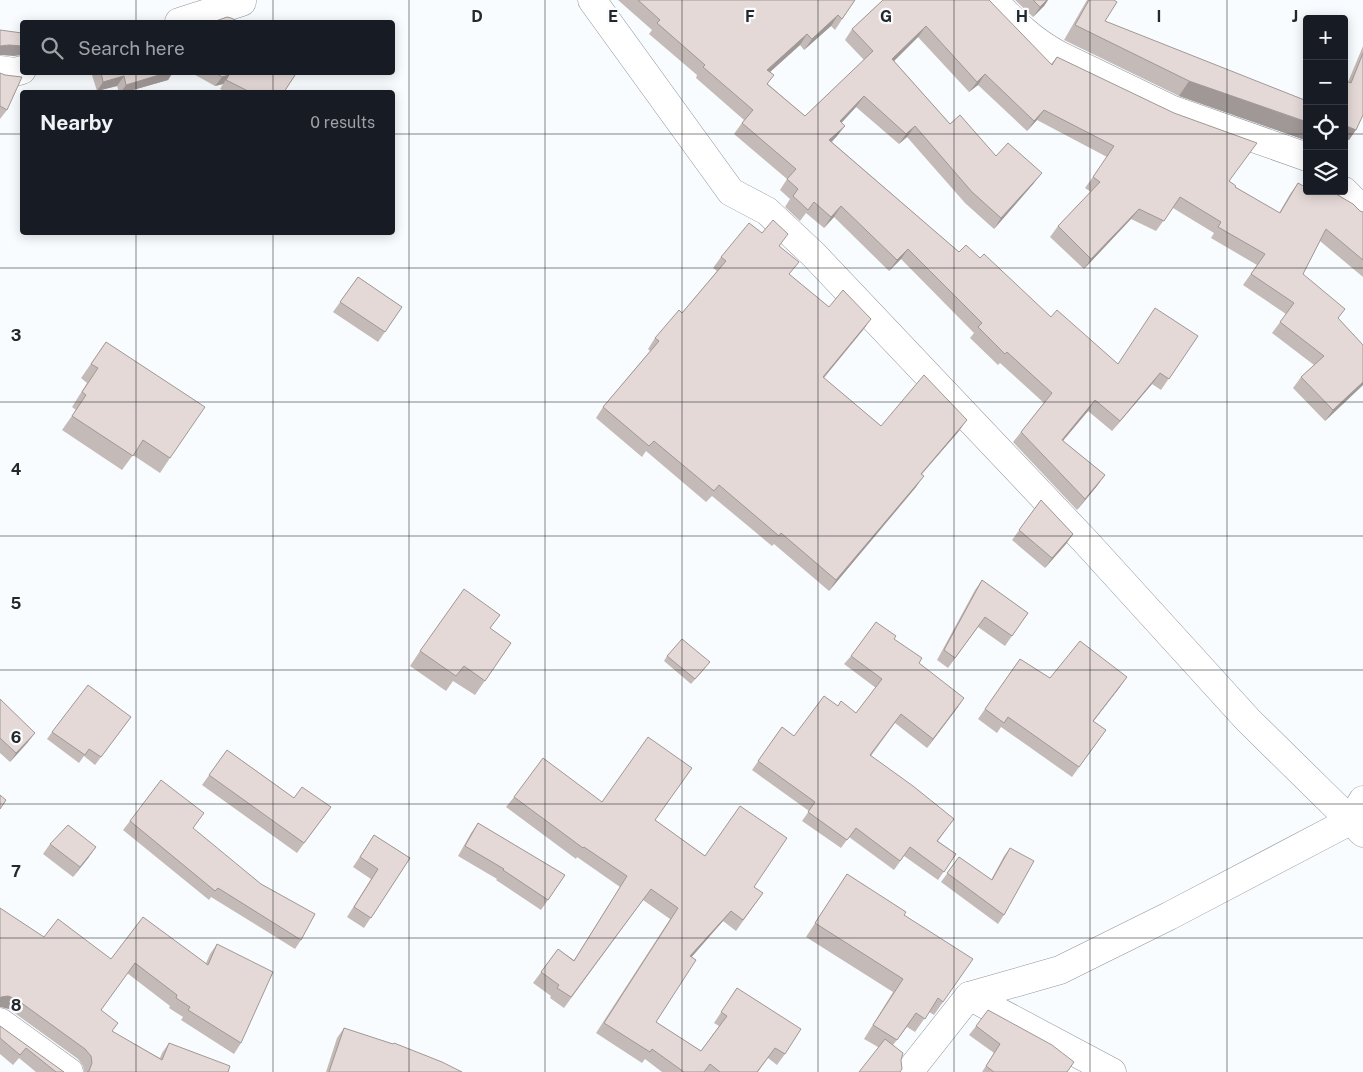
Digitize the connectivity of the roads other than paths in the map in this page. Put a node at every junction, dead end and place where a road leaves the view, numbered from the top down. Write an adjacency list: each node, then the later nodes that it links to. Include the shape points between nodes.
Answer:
1 (242, 0): 4 (street)
2 (592, 0): 10 (street, via 731,192 767,211 813,254 1086,542 1248,720)
3 (993, 0): 7 (street, via 1041,46 1173,110)
4 (185, 20)
5 (0, 70): 6 (street)
6 (20, 70)
7 (1303, 156)
8 (1348, 195): 9 (street)
9 (1363, 210)
10 (1359, 818): 11 (street, via 1060,970)
11 (969, 996): 14 (street); 15 (street)
12 (0, 1022): 13 (street)
13 (69, 1072)
14 (909, 1072)
15 (1112, 1072)

